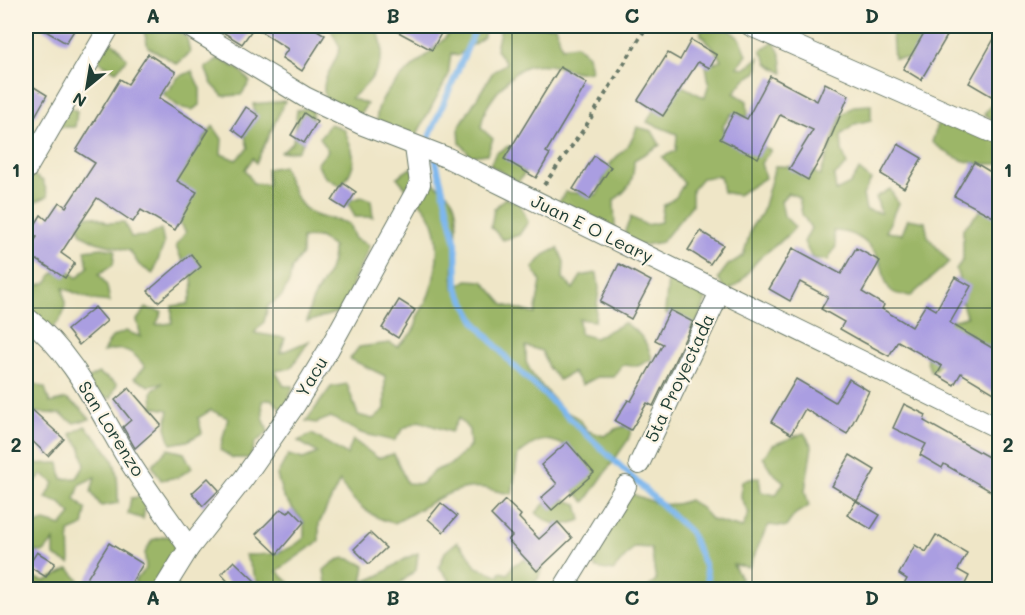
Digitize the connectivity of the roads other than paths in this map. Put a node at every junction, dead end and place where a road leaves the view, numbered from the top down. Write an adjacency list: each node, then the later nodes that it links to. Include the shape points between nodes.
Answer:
1 (110, 26): 6 (street)
2 (188, 26): 5 (street, Juan E O Leary, via 305,96)
3 (751, 26): 4 (street)
4 (999, 136)
5 (420, 148): 7 (street, Juan E O Leary, via 448,158); 12 (street, Yacu, via 420,184 329,349 250,469)
6 (26, 170)
7 (720, 292): 9 (street, Juan E O Leary); 10 (street, 5ta Proyectada)
8 (26, 316): 12 (street, San Lorenzo, via 56,346 92,395 125,455)
9 (999, 429)
10 (639, 464)
11 (626, 486): 14 (street)
12 (189, 548): 13 (street, Yacu)
13 (163, 590)
14 (562, 590)

